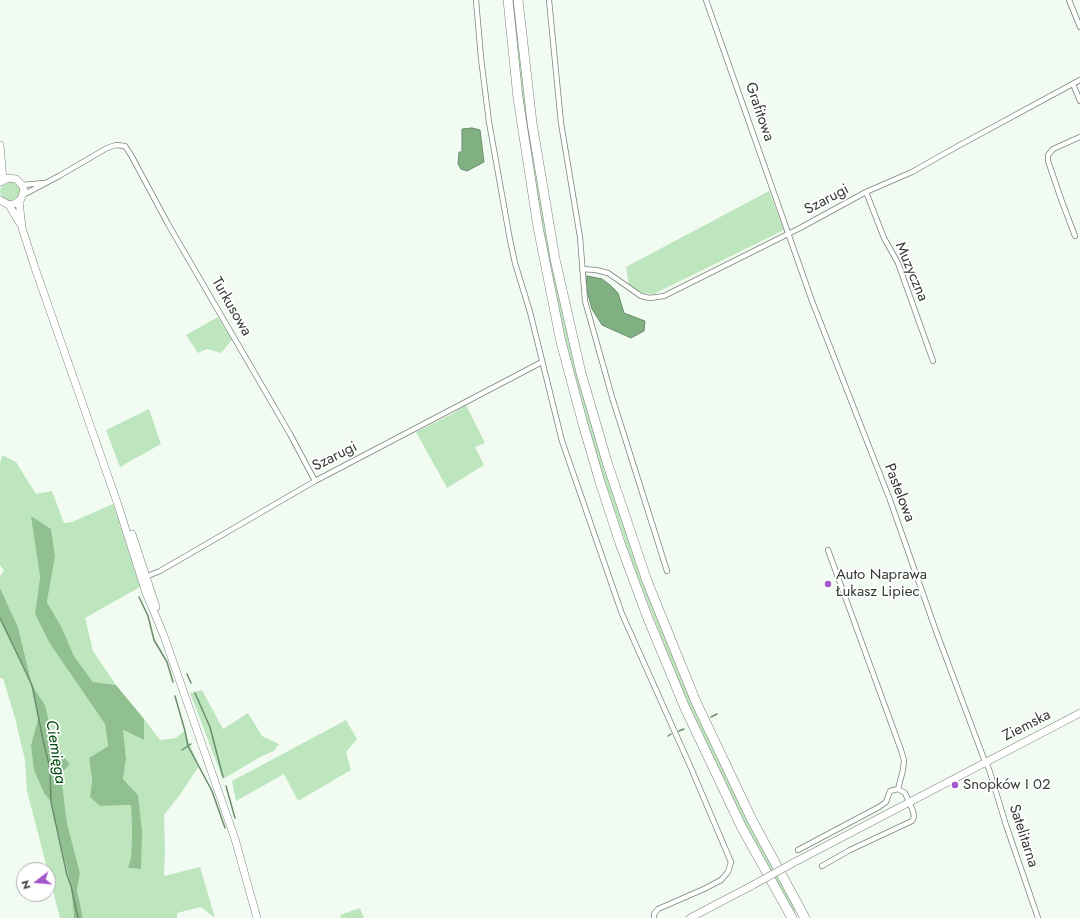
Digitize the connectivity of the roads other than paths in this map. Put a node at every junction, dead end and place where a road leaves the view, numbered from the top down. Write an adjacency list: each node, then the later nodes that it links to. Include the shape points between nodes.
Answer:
1 (476, 0): 26 (street, via 480,58 489,122 510,240)
2 (508, 0): 40 (highway, via 518,98 538,227 561,342 600,482 647,616 685,708 742,828)
3 (518, 0): 41 (highway, via 531,115 554,252 578,359 607,462 647,582 696,702 752,820)
4 (549, 0): 24 (street, via 561,123 580,238)
5 (706, 0): 22 (street, Grafitowa)
6 (1069, 0): 7 (street)
7 (1080, 27)
8 (1080, 80): 9 (street, Szarugi)
9 (1073, 84): 10 (street); 17 (street, Szarugi, via 912,172)
10 (1080, 101)
11 (1080, 137): 23 (street, via 1053,149 1048,155)
12 (1, 149): 13 (main road); 14 (main road)
13 (12, 178): 14 (main road); 16 (main road)
14 (1, 181)
15 (48, 182): 16 (street); 18 (street); 27 (street, Turkusowa, via 107,148 125,146)
16 (22, 185): 18 (main road, via 24,190)
17 (866, 192): 22 (street, Szarugi); 25 (street, Muzyczna, via 884,238 898,263)
18 (21, 198): 20 (main road); 21 (main road)
19 (0, 200): 20 (main road)
20 (9, 205): 21 (main road)
21 (22, 228): 30 (main road)
22 (789, 233): 24 (street, Szarugi, via 673,292 657,297 641,296 608,273); 32 (street, Pastelowa, via 812,301 890,500)
23 (1075, 236)
24 (582, 268): 29 (street, via 585,301 594,339)
25 (933, 361)
26 (542, 362): 27 (street, Szarugi); 38 (street, via 562,441 616,599 731,862 728,872 721,880 658,909)
27 (315, 481): 30 (street, Szarugi, via 179,560)
28 (828, 550): 33 (street, via 904,760)
29 (667, 570)
30 (144, 577): 37 (main road, via 235,839)
31 (1080, 713): 32 (main road, Ziemska)
32 (985, 762): 34 (main road, Ziemska); 42 (street, Satelitarna)
33 (898, 789): 34 (street, via 905,793); 35 (street, via 890,791 886,802 879,807)
34 (909, 802): 36 (street, via 914,817 912,821); 39 (main road, Ziemska, bridge)
35 (798, 850)
36 (822, 866)
37 (257, 918)
38 (654, 918)
39 (690, 918)
40 (792, 918)
41 (805, 918)
42 (1038, 918)

